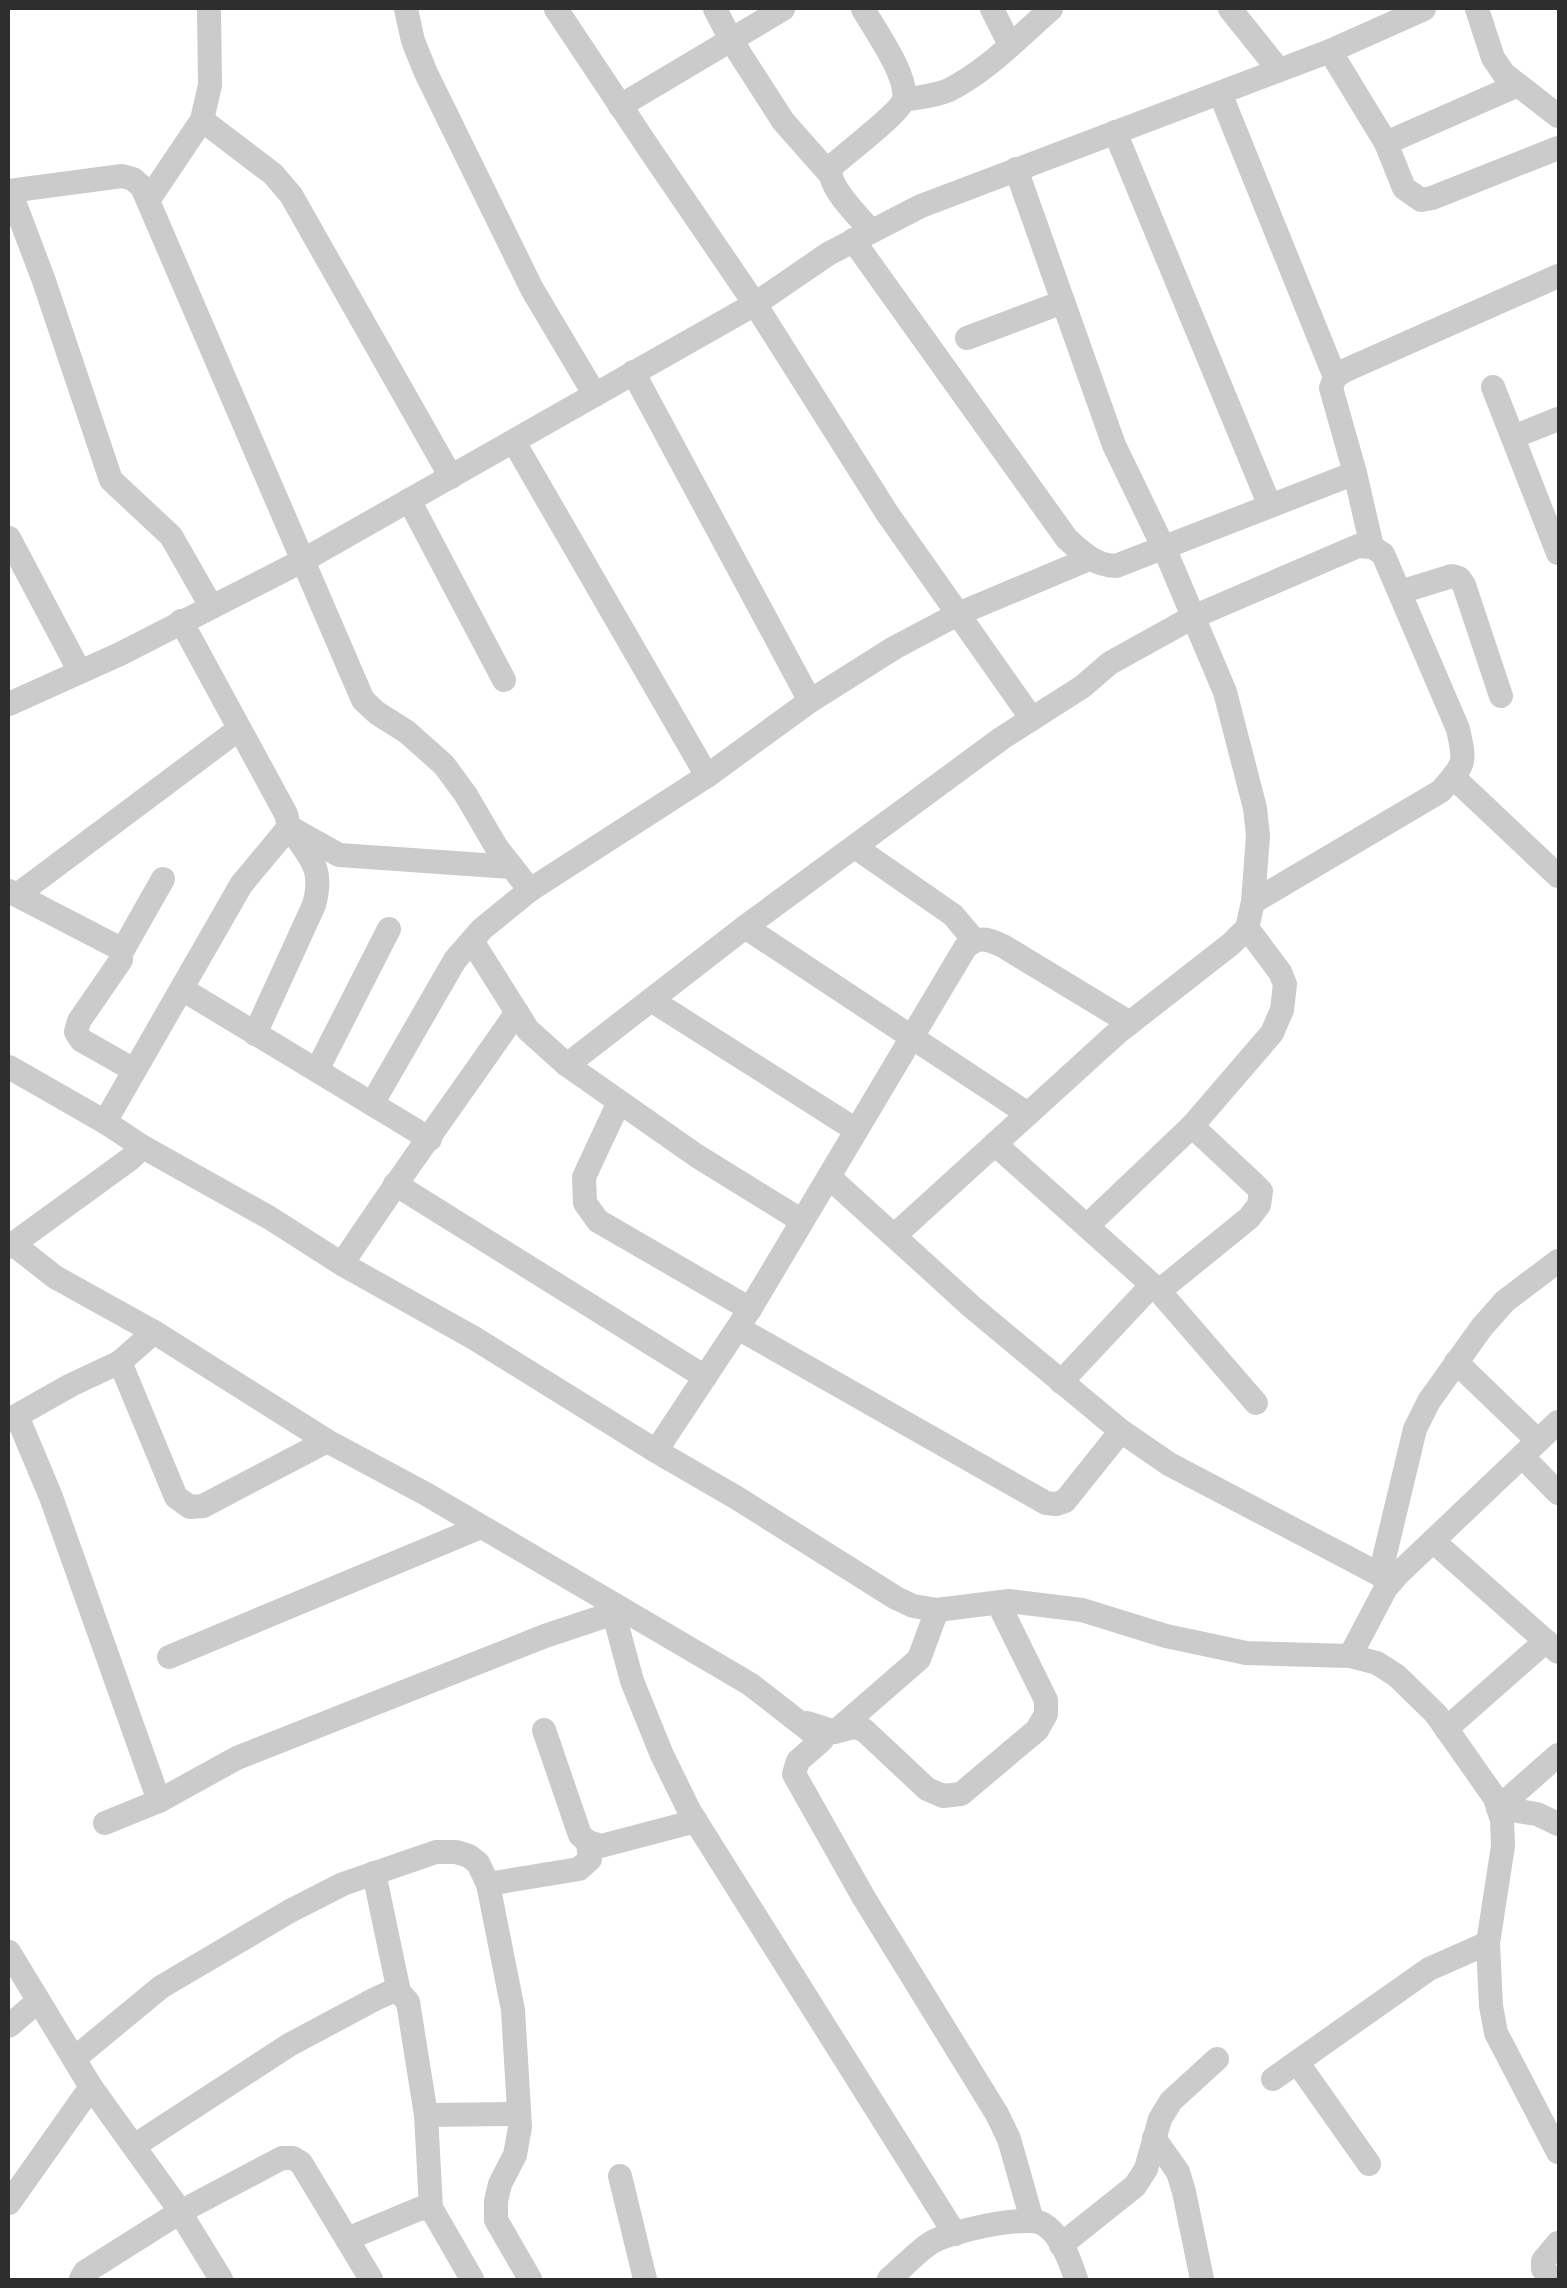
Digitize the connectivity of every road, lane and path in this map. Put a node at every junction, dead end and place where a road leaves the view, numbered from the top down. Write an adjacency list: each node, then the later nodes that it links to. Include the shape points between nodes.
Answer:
1 (209, 9): 22 (street, via 210,85)
2 (406, 9): 38 (street, via 413,41 434,91 532,289)
3 (556, 9): 20 (street)
4 (716, 9): 13 (street)
5 (783, 9): 13 (street)
6 (863, 9): 19 (street, via 902,80)
7 (992, 9): 14 (street)
8 (1051, 9): 14 (street)
9 (1230, 9): 16 (street)
10 (1424, 9): 12 (street)
11 (1477, 9): 17 (street, via 1493,58 1504,74)
12 (1397, 14): 15 (street)
13 (731, 40): 20 (street); 27 (street, via 783,121)
14 (1010, 45): 19 (street, via 947,91)
15 (1330, 51): 16 (street); 24 (street)
16 (1280, 70): 18 (street)
17 (1518, 85): 21 (street); 24 (street)
18 (1220, 93): 23 (street); 36 (street)
19 (904, 100): 27 (street, via 896,112 830,167)
20 (620, 106): 33 (street)
21 (1558, 116)
22 (202, 120): 29 (street); 43 (street, via 273,174 291,196)
23 (1115, 132): 26 (street); 45 (street)
24 (1386, 143): 25 (street, via 1404,188 1421,200)
25 (1558, 148)
26 (1016, 169): 30 (street, via 921,206); 32 (street)
27 (829, 173): 30 (street)
28 (9, 191): 29 (street, via 122,176 133,179); 53 (street, via 44,281 111,480 171,536)
29 (148, 199): 51 (street)
30 (861, 235): 33 (street); 50 (street, via 1067,539)
31 (1558, 276): 36 (street)
32 (1063, 302): 34 (street); 48 (street, via 1114,445)
33 (755, 304): 35 (street); 54 (street, via 887,513)
34 (967, 338)
35 (633, 372): 38 (street); 60 (street)
36 (1335, 377): 42 (street, via 1331,388)
37 (1493, 387): 40 (street)
38 (595, 395): 41 (street)
39 (1558, 419): 40 (street)
40 (1513, 437): 49 (street)
41 (514, 442): 43 (street); 64 (street)
42 (1355, 473): 45 (street); 47 (street)
43 (451, 477): 44 (street)
44 (409, 500): 51 (street); 58 (street)
45 (1270, 506): 48 (street)
46 (9, 538): 57 (street)
47 (1372, 547): 52 (street, via 1383,554); 55 (street, via 1358,546)
48 (1164, 548): 50 (street, via 1116,566 1104,566); 55 (street)
49 (1557, 548)
50 (1089, 558): 54 (street)
51 (302, 561): 53 (street); 68 (street, via 363,700 407,732 444,765)
52 (1400, 592): 59 (street, via 1452,576 1459,578); 65 (street, via 1458,728 1464,757)
53 (211, 606): 56 (street)
54 (958, 614): 60 (street, via 894,648); 62 (street)
55 (1193, 617): 62 (street, via 1110,663 1082,687); 73 (street, via 1225,692 1254,808 1258,836)
56 (182, 621): 57 (street); 63 (street)
57 (80, 672): 61 (street)
58 (504, 680)
59 (1501, 696)
60 (810, 701): 64 (street)
61 (9, 704)
62 (1032, 719): 67 (street)
63 (239, 729): 66 (street, via 286,814); 72 (street)
64 (706, 776): 71 (street)
65 (1453, 777): 69 (street); 73 (street, via 1441,791)
66 (288, 826): 68 (street, via 339,855); 80 (street, via 241,885); 84 (street, via 314,864 319,886 314,905)
67 (855, 847): 74 (street); 77 (street, via 953,915)
68 (512, 867): 71 (street)
69 (1558, 876)
70 (163, 879): 79 (street)
71 (530, 890): 78 (street)
72 (13, 893): 79 (street, via 117,947)
73 (1253, 902): 75 (street)
74 (745, 927): 81 (street); 85 (street)
75 (1247, 928): 83 (street); 94 (street, via 1280,972 1285,984 1282,1010 1272,1033)
76 (389, 929): 89 (street)
77 (974, 940): 83 (street, via 985,938 1003,946); 85 (street)
78 (472, 941): 82 (street); 91 (street, via 455,960)
79 (121, 953): 88 (street, via 121,960 79,1021 76,1032 81,1040)
80 (182, 989): 84 (street); 88 (street)
81 (651, 1000): 86 (street); 95 (street)
82 (517, 1012): 86 (street, via 528,1030); 96 (street)
83 (1130, 1023): 92 (street)
84 (255, 1034): 89 (street)
85 (912, 1038): 92 (street); 95 (street)
86 (567, 1065): 90 (street)
87 (9, 1067): 93 (street)
88 (134, 1070): 93 (street)
89 (317, 1070): 91 (street)
90 (619, 1102): 101 (street, via 697,1156); 108 (street, via 584,1177 585,1203 598,1221)
91 (372, 1104): 96 (street)
92 (1028, 1114): 97 (street)
93 (105, 1122): 98 (street)
94 (1192, 1126): 102 (street); 107 (street, via 1261,1191 1259,1205 1249,1218)
95 (856, 1130): 99 (street)
96 (430, 1139): 100 (street)
97 (995, 1144): 102 (street); 103 (street)
98 (143, 1147): 104 (street); 106 (street, via 270,1218)
99 (829, 1177): 101 (street); 103 (street)
100 (395, 1184): 106 (street); 112 (street)
101 (802, 1221): 108 (street)
102 (1087, 1226): 107 (street)
103 (895, 1235): 113 (street, via 972,1307)
104 (11, 1246): 109 (street, via 55,1277)
105 (1558, 1261): 111 (street, via 1505,1300)
106 (342, 1264): 120 (street, via 474,1338)
107 (1156, 1288): 113 (street); 114 (street)
108 (744, 1318): 112 (street); 117 (street, via 1046,1503 1065,1501)
109 (154, 1332): 110 (street); 118 (street)
110 (120, 1362): 115 (street); 118 (street, via 176,1497 190,1507 203,1506)
111 (1456, 1362): 119 (street); 124 (street, via 1415,1428)
112 (705, 1377): 120 (street)
113 (1062, 1382): 117 (street)
114 (1256, 1403)
115 (13, 1418): 136 (street, via 51,1497)
116 (1558, 1422): 119 (street)
117 (1121, 1431): 124 (street, via 1169,1464)
118 (327, 1441): 122 (street)
119 (1530, 1448): 121 (street); 123 (street)
120 (656, 1452): 127 (street, via 737,1498 896,1598 913,1606)
121 (1558, 1493)
122 (481, 1527): 126 (street); 130 (street)
123 (1433, 1541): 124 (street); 128 (street)
124 (1386, 1578): 129 (street, via 1386,1588)
125 (998, 1603): 127 (street); 129 (street, via 1009,1601 1082,1610 1166,1636 1246,1653); 134 (street, via 1046,1700 1046,1714 1037,1730 961,1794 943,1796 926,1789 864,1730 854,1727)
126 (612, 1608): 131 (street, via 750,1684); 136 (street, via 237,1758); 138 (street, via 632,1680 662,1755)
127 (937, 1610): 134 (street, via 919,1659)
128 (1552, 1647): 132 (street)
129 (1350, 1656): 132 (street, via 1377,1663 1397,1676)
130 (169, 1657)
131 (800, 1721): 134 (street); 164 (street, via 822,1740 798,1761 794,1774 864,1898 997,2114 1009,2139)
132 (1446, 1728): 137 (street)
133 (544, 1730): 141 (street, via 580,1835)
134 (835, 1732)
135 (1558, 1755): 137 (street)
136 (159, 1801): 139 (street)
137 (1498, 1808): 140 (street, via 1536,1814); 144 (street, via 1503,1846)
138 (696, 1820): 141 (street, via 601,1846); 165 (street)
139 (105, 1823)
140 (1558, 1824)
141 (588, 1842): 143 (street, via 590,1858 579,1869)
142 (374, 1873): 143 (street, via 436,1852 456,1852 478,1863); 146 (street); 149 (street, via 290,1911 161,1987)
143 (488, 1884): 154 (street, via 513,2010)
144 (1488, 1943): 151 (street, via 1430,1969); 158 (street, via 1491,2006 1496,2033)
145 (9, 1952): 147 (street)
146 (399, 1992): 155 (street, via 408,2002); 157 (street, via 377,1998 289,2045)
147 (38, 2001): 148 (street); 149 (street)
148 (9, 2026)
149 (75, 2058): 153 (street)
150 (1217, 2059): 156 (street, via 1171,2101)
151 (1297, 2062): 152 (street); 159 (street)
152 (1273, 2079)
153 (91, 2087): 157 (street); 161 (street)
154 (519, 2114): 155 (street); 173 (street, via 515,2155 500,2184 496,2220)
155 (426, 2116): 162 (street)
156 (1154, 2138): 168 (street, via 1146,2169 1135,2186); 177 (street, via 1178,2172)
157 (134, 2146): 163 (street)
158 (1558, 2152)
159 (1369, 2164)
160 (620, 2176): 174 (street)
161 (9, 2203)
162 (431, 2208): 166 (street, via 418,2209); 172 (street)
163 (180, 2212): 166 (street, via 282,2158 293,2158 301,2163); 169 (street, via 90,2268); 170 (street)
164 (1032, 2220): 165 (street, via 976,2227); 168 (street, via 1044,2224)
165 (955, 2234): 175 (street, via 930,2243)
166 (347, 2239): 171 (street)
167 (1558, 2243): 178 (street, via 1543,2261 1543,2268)
168 (1061, 2245): 176 (street)
169 (81, 2279)
170 (221, 2279)
171 (371, 2279)
172 (472, 2279)
173 (530, 2279)
174 (645, 2279)
175 (889, 2279)
176 (1076, 2279)
177 (1202, 2279)
178 (1553, 2279)

